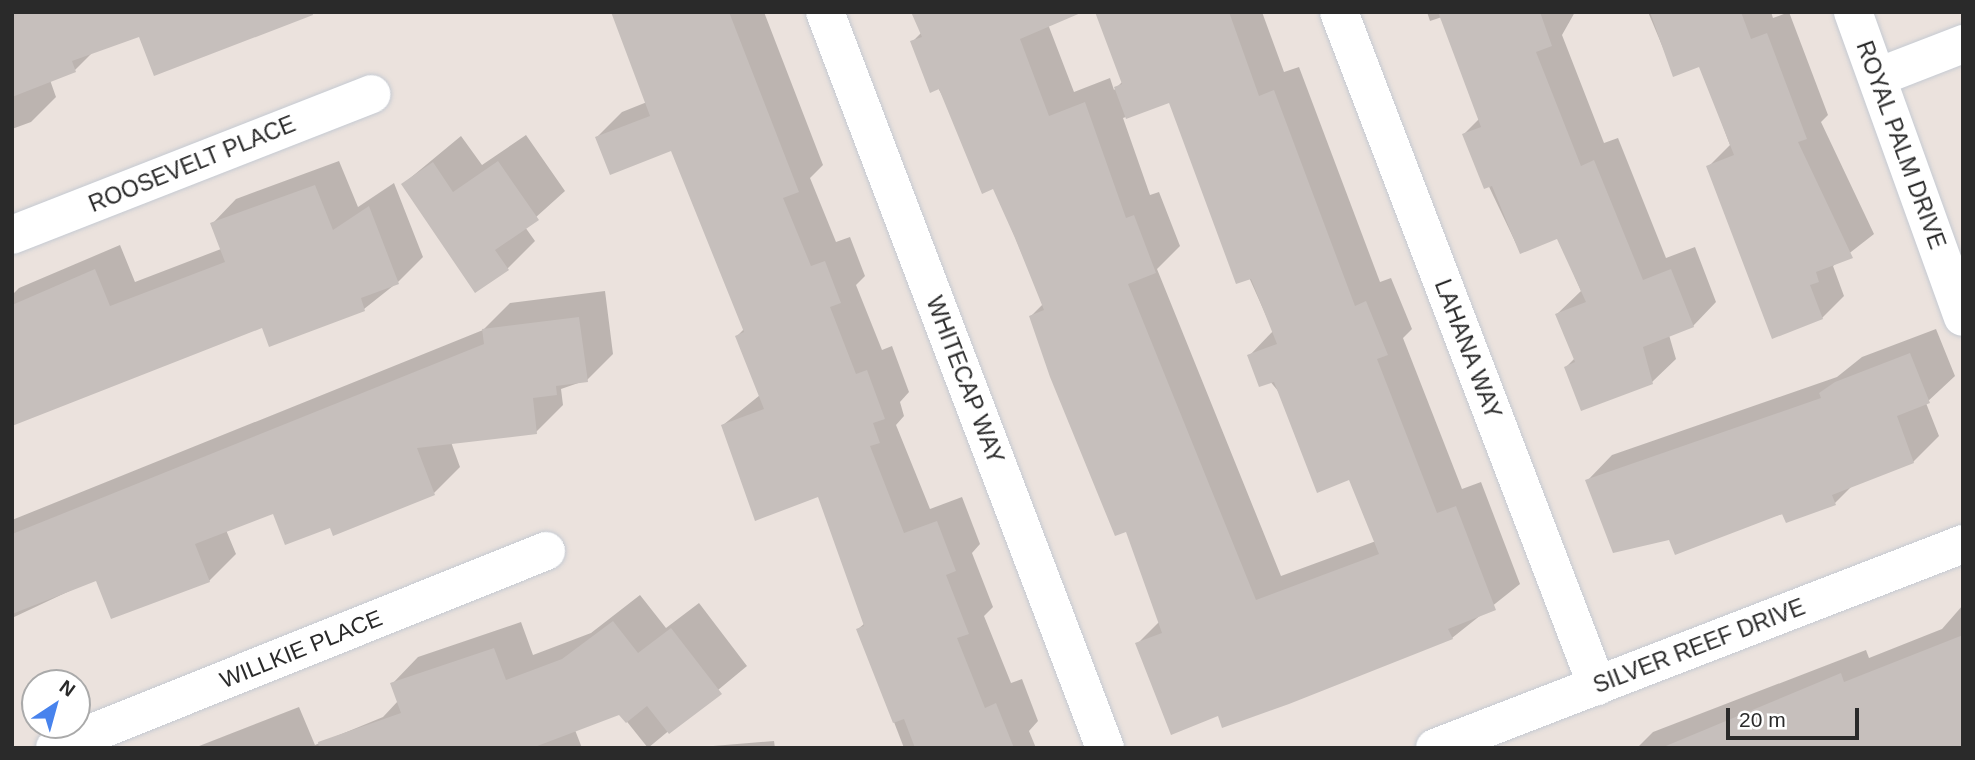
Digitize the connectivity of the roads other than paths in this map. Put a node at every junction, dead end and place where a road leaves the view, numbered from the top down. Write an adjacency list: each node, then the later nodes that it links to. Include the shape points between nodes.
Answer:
1 (825, 12): 13 (street, WHITECAP WAY)
2 (1339, 12): 11 (street, LAHANA WAY)
3 (1853, 12): 5 (street, ROYAL PALM DRIVE)
4 (1963, 44): 5 (street)
5 (1878, 77): 8 (street, ROYAL PALM DRIVE)
6 (371, 94): 7 (street, ROOSEVELT PLACE)
7 (12, 235)
8 (1963, 317)
9 (1963, 544): 11 (street, SILVER REEF DRIVE)
10 (546, 551): 12 (street, WILLKIE PLACE)
11 (1597, 686): 14 (street, SILVER REEF DRIVE)
12 (55, 748)
13 (1105, 748)
14 (1435, 748)

